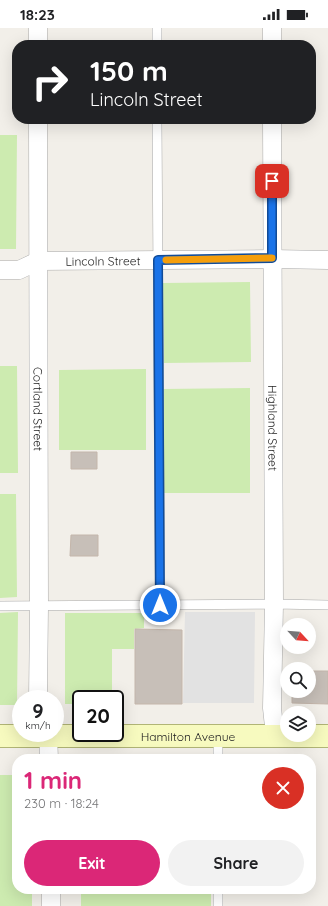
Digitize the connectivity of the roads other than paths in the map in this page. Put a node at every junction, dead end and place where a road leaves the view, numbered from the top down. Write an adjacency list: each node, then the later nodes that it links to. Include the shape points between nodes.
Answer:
1 (38, 28): 4 (street)
2 (157, 28): 5 (lane)
3 (272, 28): 6 (street)
4 (38, 40)
5 (157, 40)
6 (272, 40)
7 (38, 124): 13 (street, Cortland Street)
8 (158, 124): 11 (lane)
9 (272, 124): 10 (street, Highland Street)
10 (272, 258): 11 (street, Lincoln Street); 12 (street, Lincoln Street); 15 (street, Highland Street)
11 (158, 260): 13 (street, Lincoln Street); 16 (lane)
12 (328, 260)
13 (38, 261): 14 (street, Lincoln Street, via 19,270); 19 (street, Cortland Street)
14 (0, 270)
15 (274, 604): 16 (lane); 17 (lane); 25 (street, Highland Street, via 272,708)
16 (160, 605): 19 (lane)
17 (328, 605)
18 (0, 606): 19 (lane)
19 (39, 606): 20 (street, Cortland Street)
20 (38, 690)
21 (64, 734): 24 (main road, Hamilton Avenue)
22 (0, 736): 23 (main road, Hamilton Avenue)
23 (12, 736)
24 (218, 736): 25 (main road, Hamilton Avenue); 29 (lane)
25 (275, 736): 26 (main road, Hamilton Avenue)
26 (328, 736)
27 (48, 742): 28 (street)
28 (49, 754)
29 (218, 754)
30 (50, 894): 32 (street)
31 (218, 894): 33 (lane)
32 (51, 906)
33 (218, 906)

